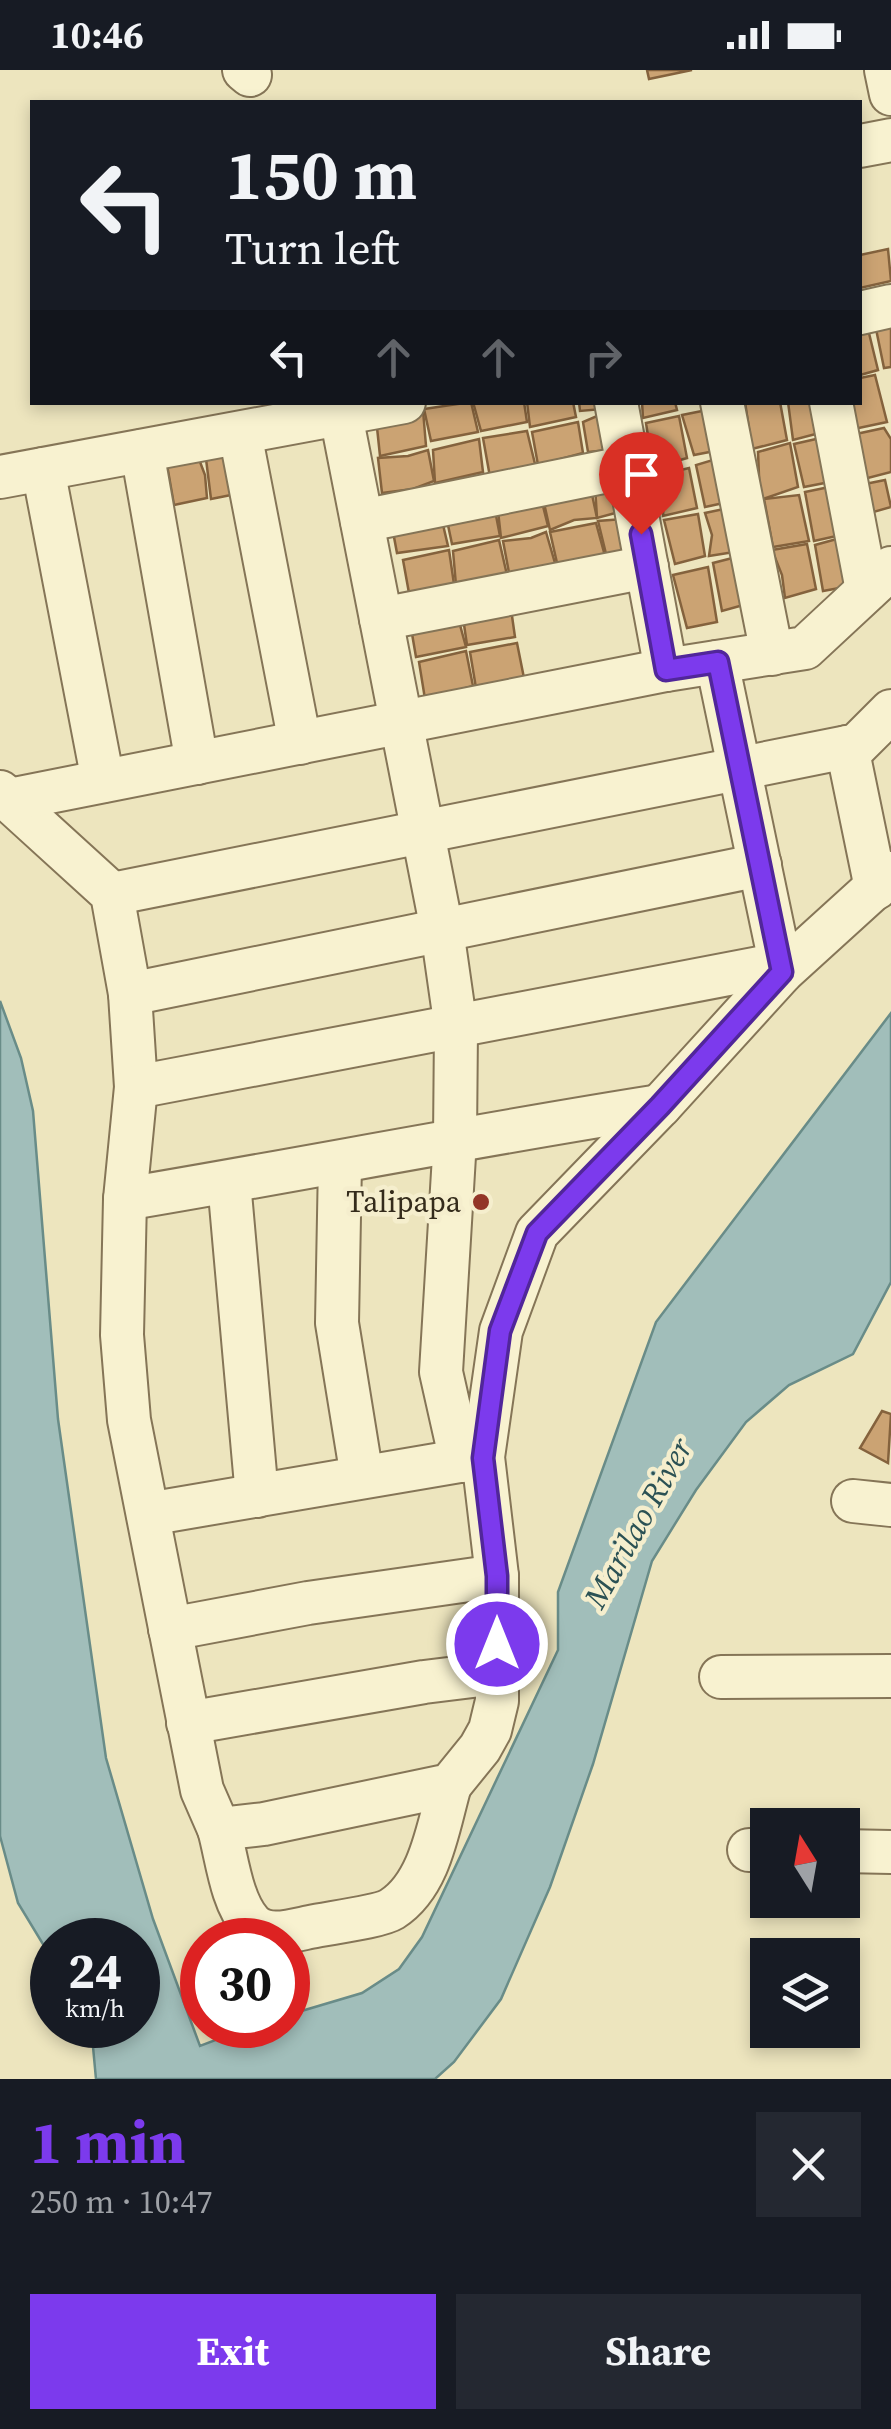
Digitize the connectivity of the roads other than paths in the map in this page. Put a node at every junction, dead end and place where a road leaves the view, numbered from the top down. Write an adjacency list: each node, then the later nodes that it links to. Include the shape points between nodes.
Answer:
1 (886, 70): 2 (street)
2 (891, 94)
3 (891, 140): 4 (street)
4 (862, 146)
5 (891, 306): 6 (street)
6 (862, 312)
7 (389, 405): 11 (street)
8 (617, 405): 14 (street)
9 (723, 405): 21 (street)
10 (832, 405): 19 (street)
11 (341, 415): 12 (street); 17 (street)
12 (240, 433): 13 (street); 26 (street)
13 (142, 451): 15 (street); 28 (street)
14 (628, 467): 17 (street); 18 (street)
15 (43, 469): 16 (street); 30 (street)
16 (0, 477)
17 (362, 521): 20 (street)
18 (647, 567): 20 (street); 23 (street)
19 (879, 579): 21 (street, via 805,648)
20 (381, 619): 25 (street)
21 (772, 654): 22 (street)
22 (718, 662): 23 (street); 29 (street)
23 (666, 670): 25 (street)
24 (891, 712): 27 (street, via 857,745)
25 (401, 722): 26 (street); 32 (street)
26 (300, 742): 28 (street)
27 (847, 746): 29 (street); 34 (street)
28 (197, 763): 30 (street)
29 (739, 768): 32 (street); 33 (street)
30 (103, 782): 31 (street)
31 (4, 796): 35 (street)
32 (423, 831): 35 (street); 36 (street)
33 (760, 865): 36 (street); 37 (street)
34 (884, 880): 37 (street)
35 (112, 894): 38 (street)
36 (442, 930): 38 (street); 39 (street)
37 (781, 968): 39 (street); 41 (street)
38 (130, 994): 40 (street)
39 (456, 1028): 40 (street); 42 (street)
40 (136, 1087): 45 (street)
41 (660, 1106): 42 (street); 46 (street, via 537,1233 500,1331)
42 (455, 1138): 43 (street); 46 (street, via 441,1372)
43 (340, 1162): 44 (street); 47 (street, via 338,1324)
44 (229, 1182): 45 (street); 48 (street)
45 (125, 1199): 49 (street, via 122,1335 129,1420)
46 (472, 1459): 47 (street); 50 (street)
47 (362, 1478): 48 (street)
48 (257, 1496): 49 (street)
49 (148, 1514): 51 (street)
50 (497, 1576): 51 (street); 52 (street)
51 (170, 1629): 55 (street)
52 (497, 1672): 55 (street); 56 (street, via 490,1730)
53 (891, 1676): 54 (street)
54 (721, 1677)
55 (188, 1723): 57 (street, via 202,1790)
56 (450, 1785): 57 (street); 57 (street, via 423,1874 390,1911 303,1928 270,1934 255,1928 238,1900)
57 (219, 1829)
58 (860, 1852): 59 (street)
59 (891, 1852)

